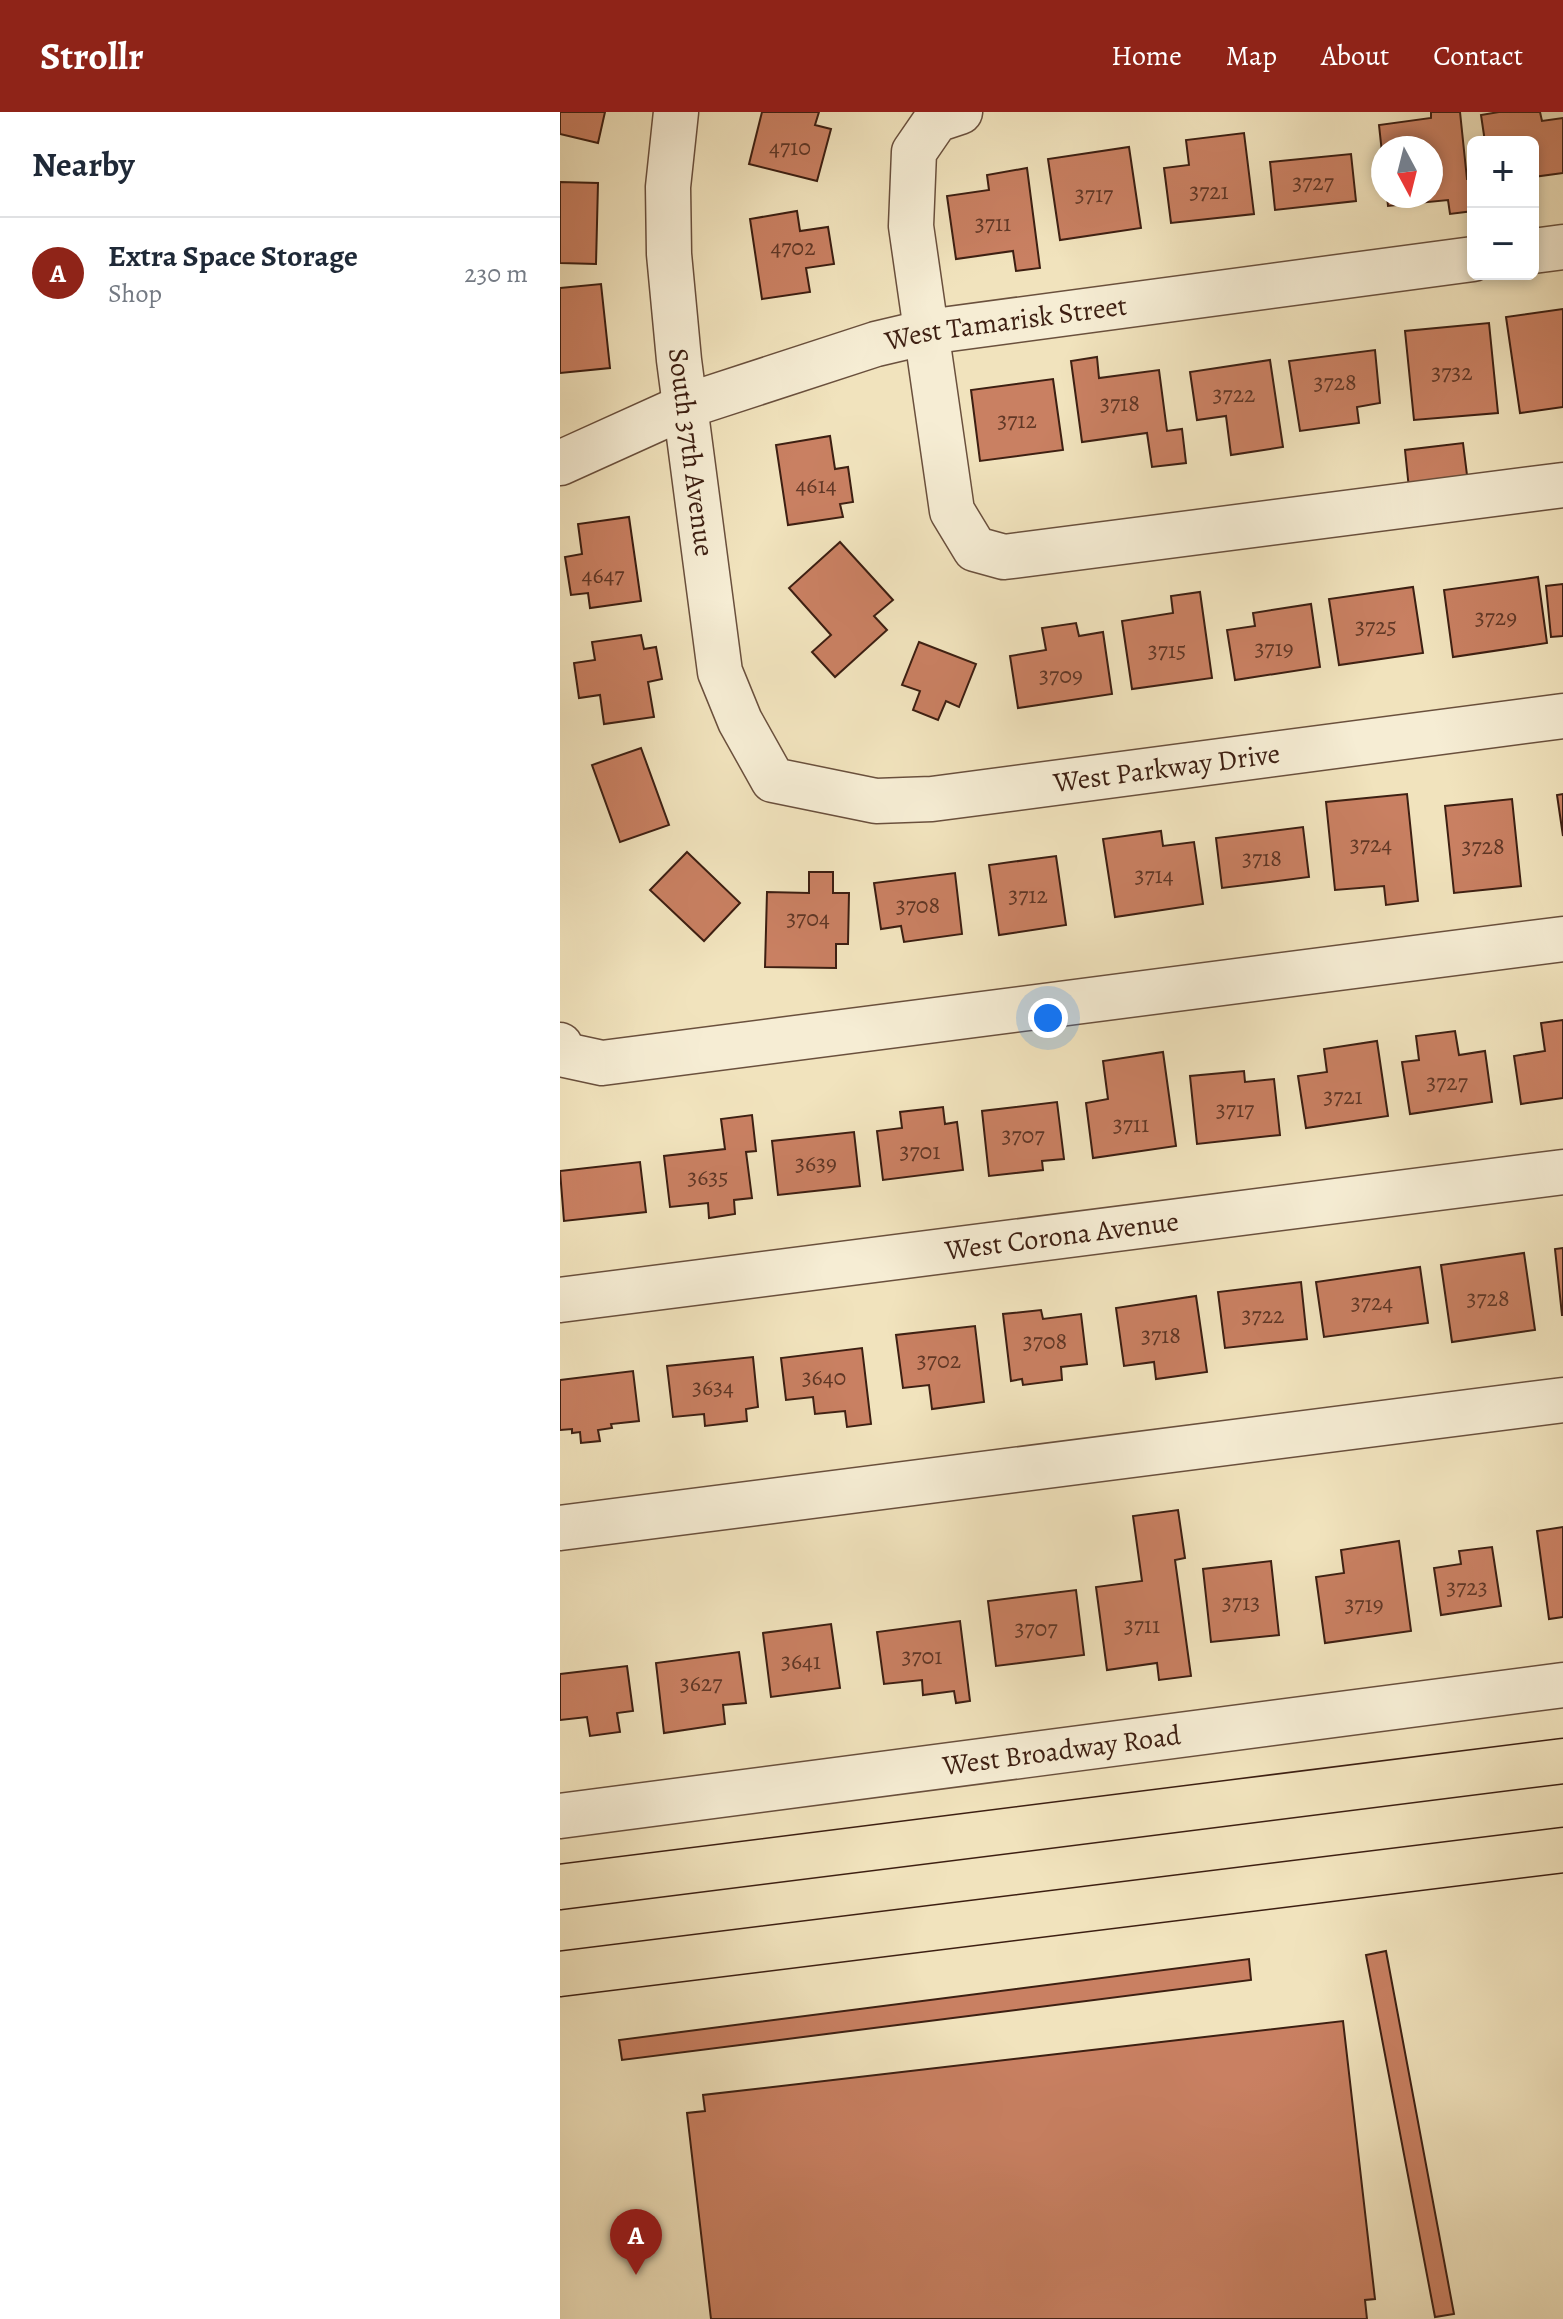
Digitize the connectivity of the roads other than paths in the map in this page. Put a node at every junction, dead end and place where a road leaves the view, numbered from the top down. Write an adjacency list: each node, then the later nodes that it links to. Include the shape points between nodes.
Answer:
1 (676, 112): 7 (street, South 37th Avenue, via 668,187 669,254)
2 (960, 112): 6 (street, via 936,120 914,152 911,226)
3 (1563, 247): 4 (street)
4 (1539, 250)
5 (1467, 260): 6 (street, West Tamarisk Street)
6 (927, 332): 7 (street, West Tamarisk Street); 9 (street, via 952,511 975,549 1004,557)
7 (686, 406): 8 (street, West Tamarisk Street); 11 (street, South 37th Avenue, via 720,672)
8 (560, 463)
9 (1563, 485)
10 (1563, 716): 11 (street, West Parkway Drive, via 932,799 876,801)
11 (773, 780)
12 (1563, 939): 13 (street, via 602,1063 565,1055)
13 (560, 1045)
14 (1563, 1172): 15 (street, West Corona Avenue)
15 (560, 1300)
16 (1563, 1400): 17 (street)
17 (560, 1528)
18 (1563, 1685): 20 (street, West Broadway Road)
19 (1563, 1761): 22 (main road)
20 (560, 1816)
21 (1563, 1850): 23 (main road)
22 (560, 1887)
23 (560, 1974)

